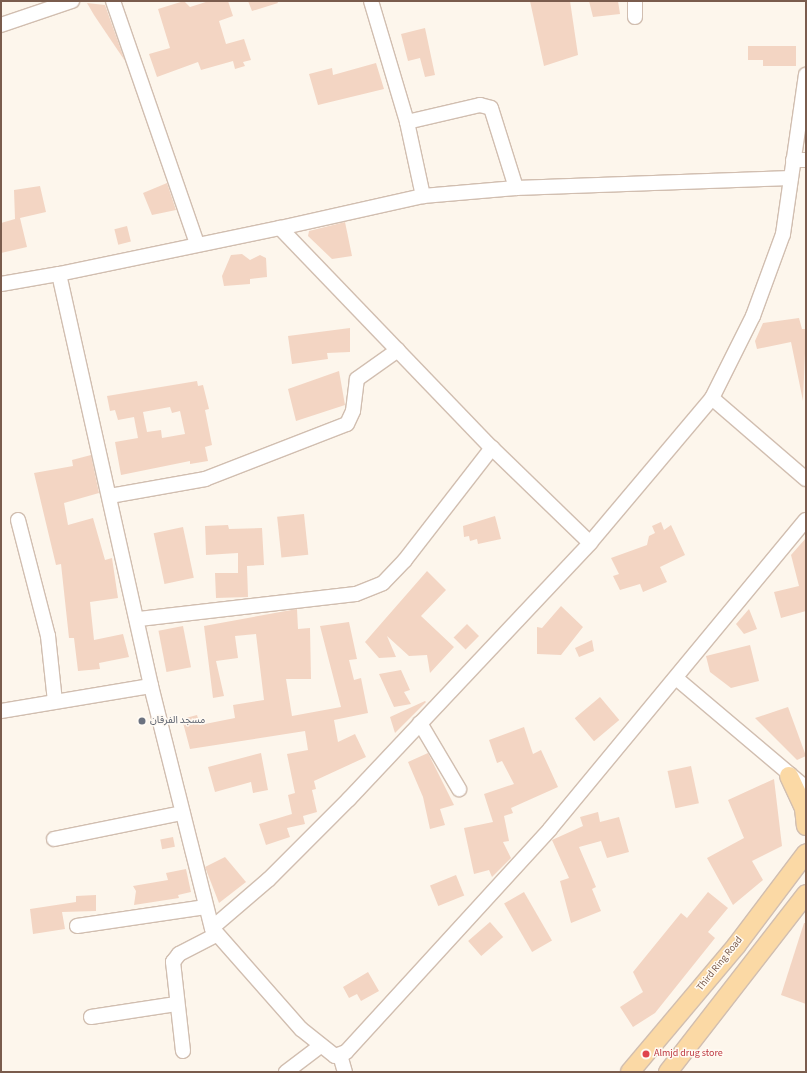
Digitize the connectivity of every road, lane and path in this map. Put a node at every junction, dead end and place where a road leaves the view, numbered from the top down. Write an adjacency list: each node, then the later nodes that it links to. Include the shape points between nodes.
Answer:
1 (72, 1): 5 (street)
2 (113, 1): 15 (street)
3 (371, 1): 9 (street)
4 (634, 1): 6 (street)
5 (58, 3): 7 (street)
6 (635, 17)
7 (1, 25)
8 (806, 74): 10 (street)
9 (407, 122): 12 (street, via 480,105 491,108); 13 (street)
10 (800, 160): 11 (street)
11 (791, 178): 12 (street); 19 (street, via 783,234 772,270)
12 (516, 188): 13 (street)
13 (423, 196): 14 (street)
14 (280, 228): 15 (street); 18 (street)
15 (196, 244): 16 (street)
16 (58, 274): 17 (street); 22 (street)
17 (1, 284)
18 (398, 350): 20 (street); 22 (street, via 357,379 353,411 347,424 205,479)
19 (712, 398): 21 (street); 25 (street)
20 (492, 448): 25 (street); 26 (street, via 405,560 383,583 356,594)
21 (806, 479)
22 (110, 496): 26 (street)
23 (18, 520): 29 (street, via 48,636)
24 (806, 520): 27 (street)
25 (590, 543): 31 (street)
26 (139, 619): 28 (street)
27 (676, 678): 32 (street); 47 (street, via 550,829)
28 (151, 686): 29 (street); 35 (street)
29 (55, 702): 30 (street)
30 (1, 711)
31 (420, 723): 34 (street); 42 (street)
32 (797, 778): 33 (street); 36 (main road)
33 (806, 788)
34 (459, 789)
35 (182, 814): 37 (street); 40 (street)
36 (806, 826)
37 (54, 839)
38 (806, 853): 50 (main road, Third Ring Road, via 736,946)
39 (806, 894): 51 (main road)
40 (206, 907): 41 (street); 42 (street)
41 (77, 926)
42 (214, 932): 43 (street, via 175,958); 45 (street, via 270,997)
43 (176, 1004): 44 (street); 46 (street)
44 (91, 1017)
45 (319, 1046): 47 (street, via 331,1054); 48 (street)
46 (183, 1051)
47 (340, 1055): 49 (street)
48 (286, 1072)
49 (345, 1072)
50 (630, 1072)
51 (668, 1072)

